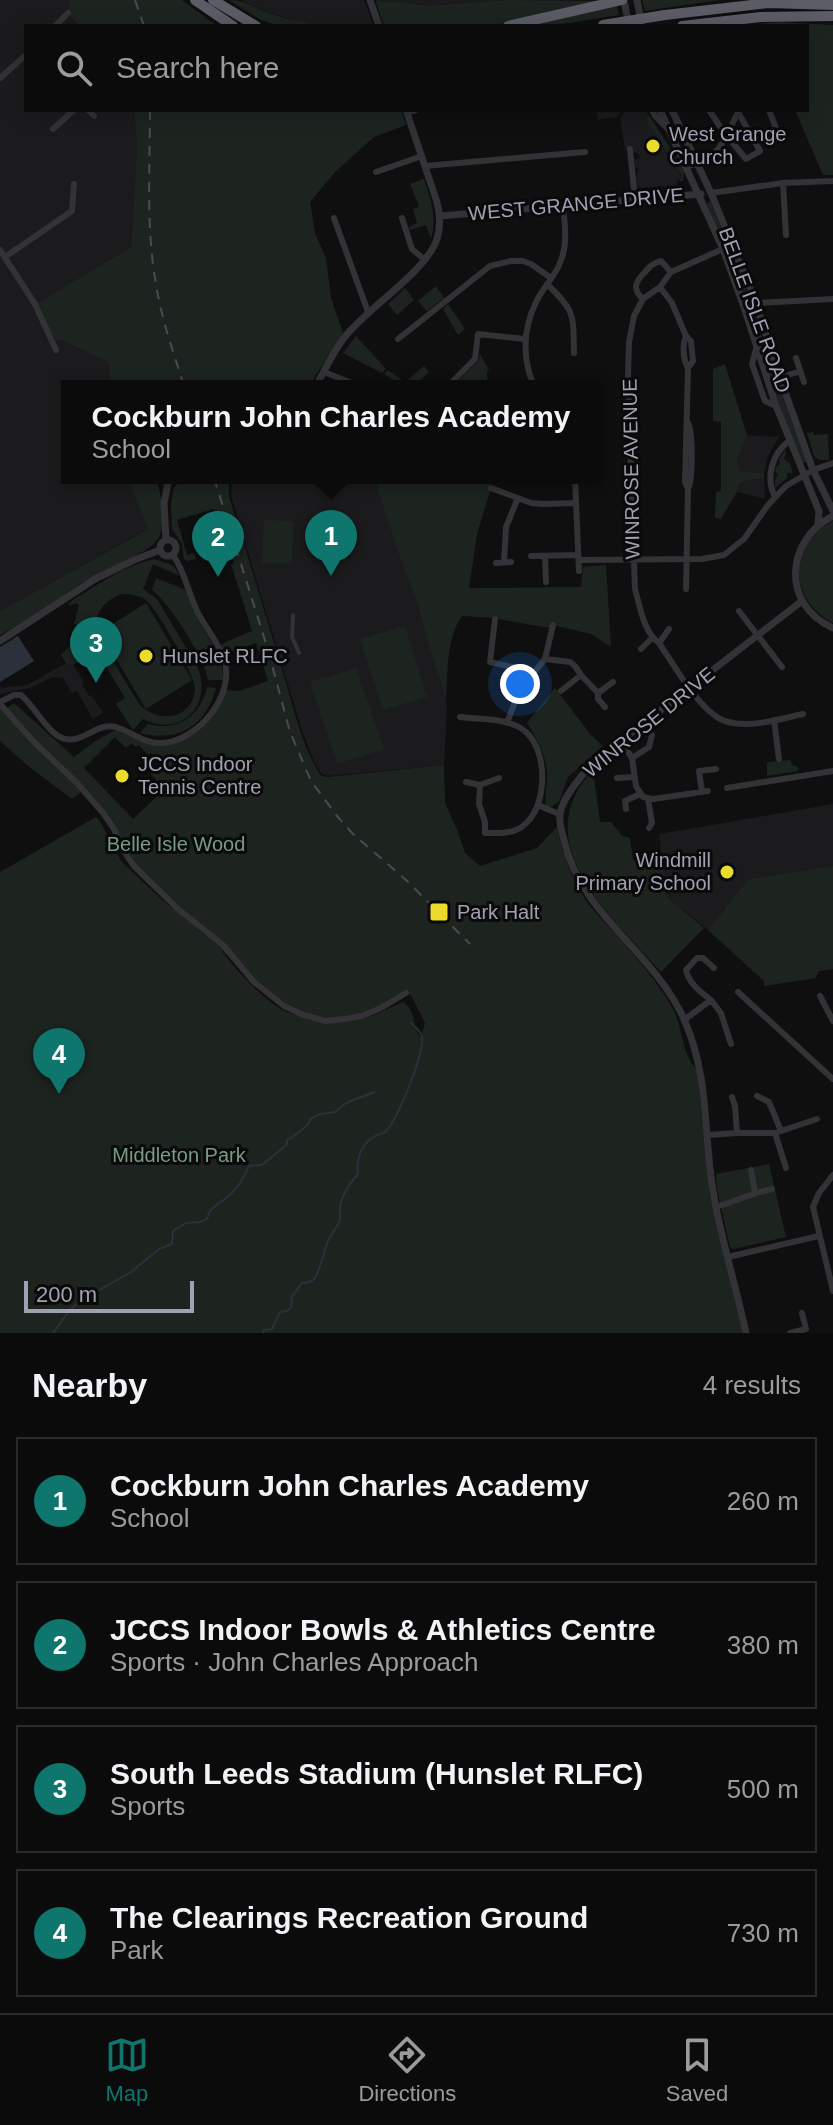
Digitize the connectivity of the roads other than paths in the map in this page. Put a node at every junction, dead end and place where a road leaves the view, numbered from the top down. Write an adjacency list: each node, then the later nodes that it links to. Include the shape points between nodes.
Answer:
1 (195, 0): 10 (highway)
2 (213, 0): 11 (highway)
3 (370, 0): 12 (street)
4 (624, 0): 5 (street); 13 (highway); 15 (street)
5 (637, 1): 16 (street)
6 (833, 5): 14 (highway, bridge, via 769,3)
7 (68, 13): 9 (street)
8 (833, 16): 17 (highway)
9 (57, 24)
10 (230, 24)
11 (253, 24)
12 (378, 24)
13 (517, 24)
14 (612, 24)
15 (629, 24)
16 (642, 24)
17 (700, 24)
18 (24, 57): 19 (street)
19 (0, 78)
20 (72, 112): 31 (street)
21 (90, 112): 30 (street)
22 (410, 112): 37 (street)
23 (653, 112): 32 (street, BELLE ISLE ROAD)
24 (661, 112): 32 (street, BELLE ISLE ROAD)
25 (673, 112): 38 (street, BELLE ISLE ROAD)
26 (710, 112): 33 (street)
27 (738, 112): 33 (street)
28 (740, 112): 33 (street, via 760,151 746,159)
29 (770, 112): 34 (street)
30 (94, 116)
31 (53, 129)
32 (670, 132): 40 (street, BELLE ISLE ROAD)
33 (727, 135): 38 (street, via 711,158)
34 (781, 141)
35 (585, 152): 39 (street)
36 (633, 154): 47 (street)
37 (422, 156): 39 (street); 41 (street)
38 (697, 164): 40 (street); 45 (street, BELLE ISLE ROAD)
39 (425, 166): 49 (street)
40 (687, 167): 46 (street, BELLE ISLE ROAD)
41 (376, 172)
42 (833, 181): 43 (street)
43 (783, 183): 45 (street); 52 (street)
44 (74, 184): 54 (street, via 72,211)
45 (711, 193): 46 (street, WEST GRANGE DRIVE); 61 (street, BELLE ISLE ROAD)
46 (699, 194): 47 (street, WEST GRANGE DRIVE); 53 (street, BELLE ISLE ROAD)
47 (635, 199): 48 (street, WEST GRANGE DRIVE)
48 (563, 206): 49 (street, WEST GRANGE DRIVE); 57 (street, via 565,249)
49 (440, 216): 55 (street, via 437,239)
50 (334, 218): 63 (street)
51 (402, 218): 55 (street, via 412,249)
52 (786, 235)
53 (723, 249): 56 (street, WINROSE AVENUE); 62 (street, BELLE ISLE ROAD)
54 (2, 254): 66 (street, via 35,304)
55 (425, 260): 63 (street)
56 (671, 272): 58 (street, WINROSE AVENUE); 59 (street, WINROSE AVENUE, via 655,261 637,280)
57 (549, 281): 64 (street, via 523,261 490,266); 65 (street); 67 (street, via 573,316)
58 (660, 287): 59 (street, WINROSE AVENUE); 96 (street, via 686,336)
59 (643, 299): 95 (street, WINROSE AVENUE, via 629,342)
60 (833, 299): 61 (street)
61 (756, 303): 62 (street); 71 (street, BELLE ISLE ROAD)
62 (744, 307): 77 (street, BELLE ISLE ROAD)
63 (368, 312): 70 (street, via 343,339)
64 (398, 339)
65 (525, 339): 74 (street, via 478,334 475,359); 75 (street)
66 (56, 350)
67 (574, 353)
68 (796, 358): 69 (street)
69 (800, 371): 71 (street); 76 (street)
70 (324, 372): 72 (street); 73 (street)
71 (780, 378): 79 (street, BELLE ISLE ROAD)
72 (319, 380)
73 (344, 380)
74 (454, 380)
75 (532, 380)
76 (804, 382)
77 (789, 441): 80 (street, BELLE ISLE ROAD); 84 (street, via 771,469)
78 (833, 463): 79 (street)
79 (813, 470): 80 (street); 87 (street, BELLE ISLE ROAD)
80 (803, 476): 84 (street); 88 (street, BELLE ISLE ROAD, via 819,511)
81 (166, 484): 89 (street)
82 (575, 484): 86 (street)
83 (491, 488): 85 (street)
84 (775, 497): 96 (street, via 731,551 716,558)
85 (518, 498): 86 (street); 97 (street, via 506,527 508,562)
86 (576, 503): 94 (street)
87 (833, 514): 88 (street)
88 (818, 524): 101 (street, via 795,563)
89 (166, 540): 90 (street); 91 (street, via 175,544)
90 (160, 550): 91 (street); 109 (street, via 95,579)
91 (173, 555): 121 (street, via 225,662 224,690 193,732 162,743 107,725 79,739 64,739 21,695)
92 (531, 556): 93 (street)
93 (545, 556): 94 (street); 99 (street)
94 (578, 558): 95 (street); 98 (street)
95 (633, 559): 96 (street); 110 (street, WINROSE AVENUE, via 641,613)
96 (688, 559): 100 (street)
97 (496, 563)
98 (579, 571)
99 (546, 582)
100 (686, 589)
101 (802, 601): 106 (street); 108 (street, WINROSE DRIVE)
102 (739, 611): 108 (street)
103 (293, 615): 112 (street, via 292,637)
104 (495, 619): 115 (street, via 489,666)
105 (553, 625): 113 (street)
106 (833, 628)
107 (669, 629): 110 (street)
108 (758, 635): 114 (street); 118 (street, WINROSE DRIVE)
109 (0, 641)
110 (656, 641): 111 (street); 118 (street, WINROSE AVENUE)
111 (641, 649)
112 (299, 653)
113 (545, 659): 115 (street); 116 (street, via 570,662)
114 (782, 667)
115 (534, 672): 126 (street, via 519,691)
116 (581, 675): 119 (street); 120 (street)
117 (613, 682): 120 (street)
118 (690, 688): 125 (street, WINROSE AVENUE, via 728,722); 128 (street, WINROSE DRIVE)
119 (561, 691)
120 (598, 693): 122 (street)
121 (0, 703): 150 (street, via 103,813 134,866 284,1006 325,1021 345,1019)
122 (605, 707)
123 (803, 714): 125 (street, WINROSE AVENUE)
124 (460, 717): 126 (street, via 485,715)
125 (774, 720): 130 (street)
126 (507, 723): 143 (street, via 526,732 537,750 543,776)
127 (652, 735): 129 (street, via 649,747)
128 (621, 741): 129 (street); 145 (street, WINROSE DRIVE, via 585,770)
129 (632, 758): 135 (street)
130 (779, 759)
131 (716, 769): 132 (street)
132 (699, 771): 133 (street); 142 (street, via 705,791)
133 (690, 772)
134 (833, 772): 140 (street)
135 (634, 777): 137 (street); 141 (street)
136 (499, 778): 139 (street)
137 (617, 778)
138 (466, 782): 139 (street)
139 (480, 785): 143 (street, via 486,836 517,830)
140 (727, 788)
141 (640, 794): 142 (street); 144 (street, via 625,801)
142 (648, 799): 146 (street)
143 (538, 805): 145 (street)
144 (626, 809)
145 (559, 814): 154 (street, via 582,885 660,978)
146 (649, 828)
147 (696, 950): 148 (street)
148 (697, 958): 149 (street); 153 (street, via 687,976)
149 (714, 968)
150 (406, 993)
151 (743, 993): 157 (street)
152 (820, 996): 155 (street)
153 (711, 1000): 154 (street); 156 (street)
154 (684, 1020): 165 (street, via 702,1079)
155 (833, 1021)
156 (731, 1044)
157 (833, 1079)
158 (768, 1087): 163 (street, via 760,1097 769,1102)
159 (732, 1097): 161 (street)
160 (744, 1104): 161 (street)
161 (735, 1106): 164 (street)
162 (817, 1119): 163 (street)
163 (778, 1132): 164 (street); 166 (street, via 785,1165)
164 (737, 1133): 165 (street)
165 (708, 1135): 171 (street)
166 (773, 1165)
167 (751, 1170): 170 (street)
168 (833, 1175): 172 (street, via 813,1207)
169 (772, 1189): 170 (street)
170 (755, 1193): 171 (street)
171 (716, 1207): 173 (street)
172 (819, 1236): 173 (street); 174 (street)
173 (728, 1257): 177 (street)
174 (829, 1257): 175 (street)
175 (833, 1291)
176 (802, 1313): 178 (street, via 806,1329)
177 (746, 1333)
178 (790, 1333)

